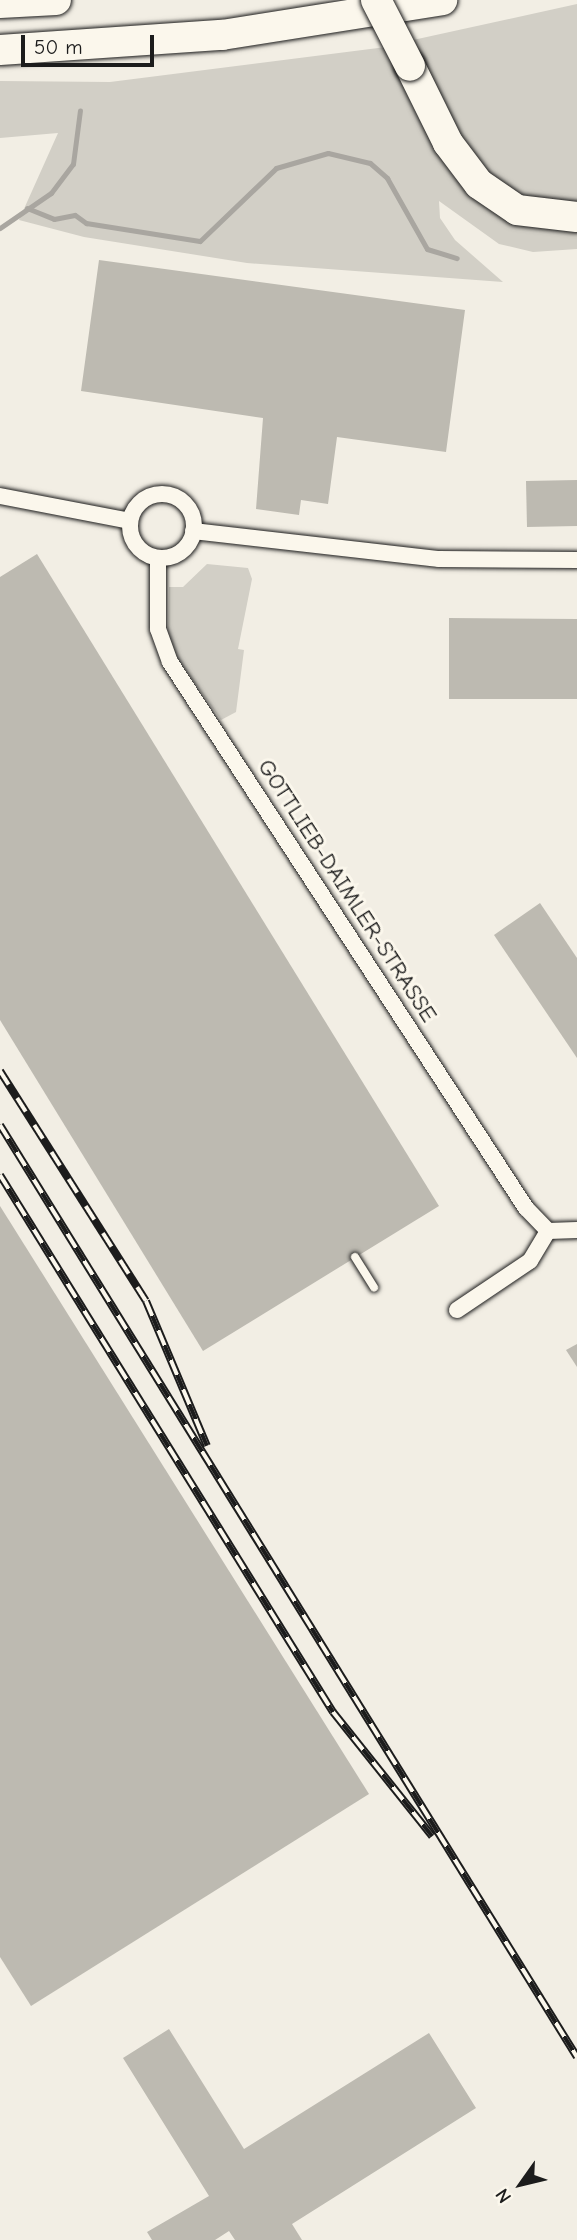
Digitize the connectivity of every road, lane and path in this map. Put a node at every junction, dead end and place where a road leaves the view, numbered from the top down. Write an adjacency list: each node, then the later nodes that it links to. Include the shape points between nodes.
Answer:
1 (56, 0): 4 (highway)
2 (376, 0): 6 (highway, bridge, via 448,143 479,184 517,210)
3 (442, 0): 5 (highway, via 222,35)
4 (0, 3)
5 (0, 50)
6 (577, 216)
7 (0, 496): 8 (street)
8 (130, 521): 9 (street, via 146,497 166,494 184,503); 10 (street, via 136,545)
9 (193, 531): 10 (street, via 181,551); 11 (street, via 439,559)
10 (158, 558): 13 (street, GOTTLIEB-DAIMLER-STRASSE, via 158,629 170,662 526,1208)
11 (577, 561)
12 (577, 1230): 13 (street)
13 (548, 1231): 16 (street, via 530,1261)
14 (355, 1258): 15 (lane)
15 (374, 1288)
16 (457, 1310)

